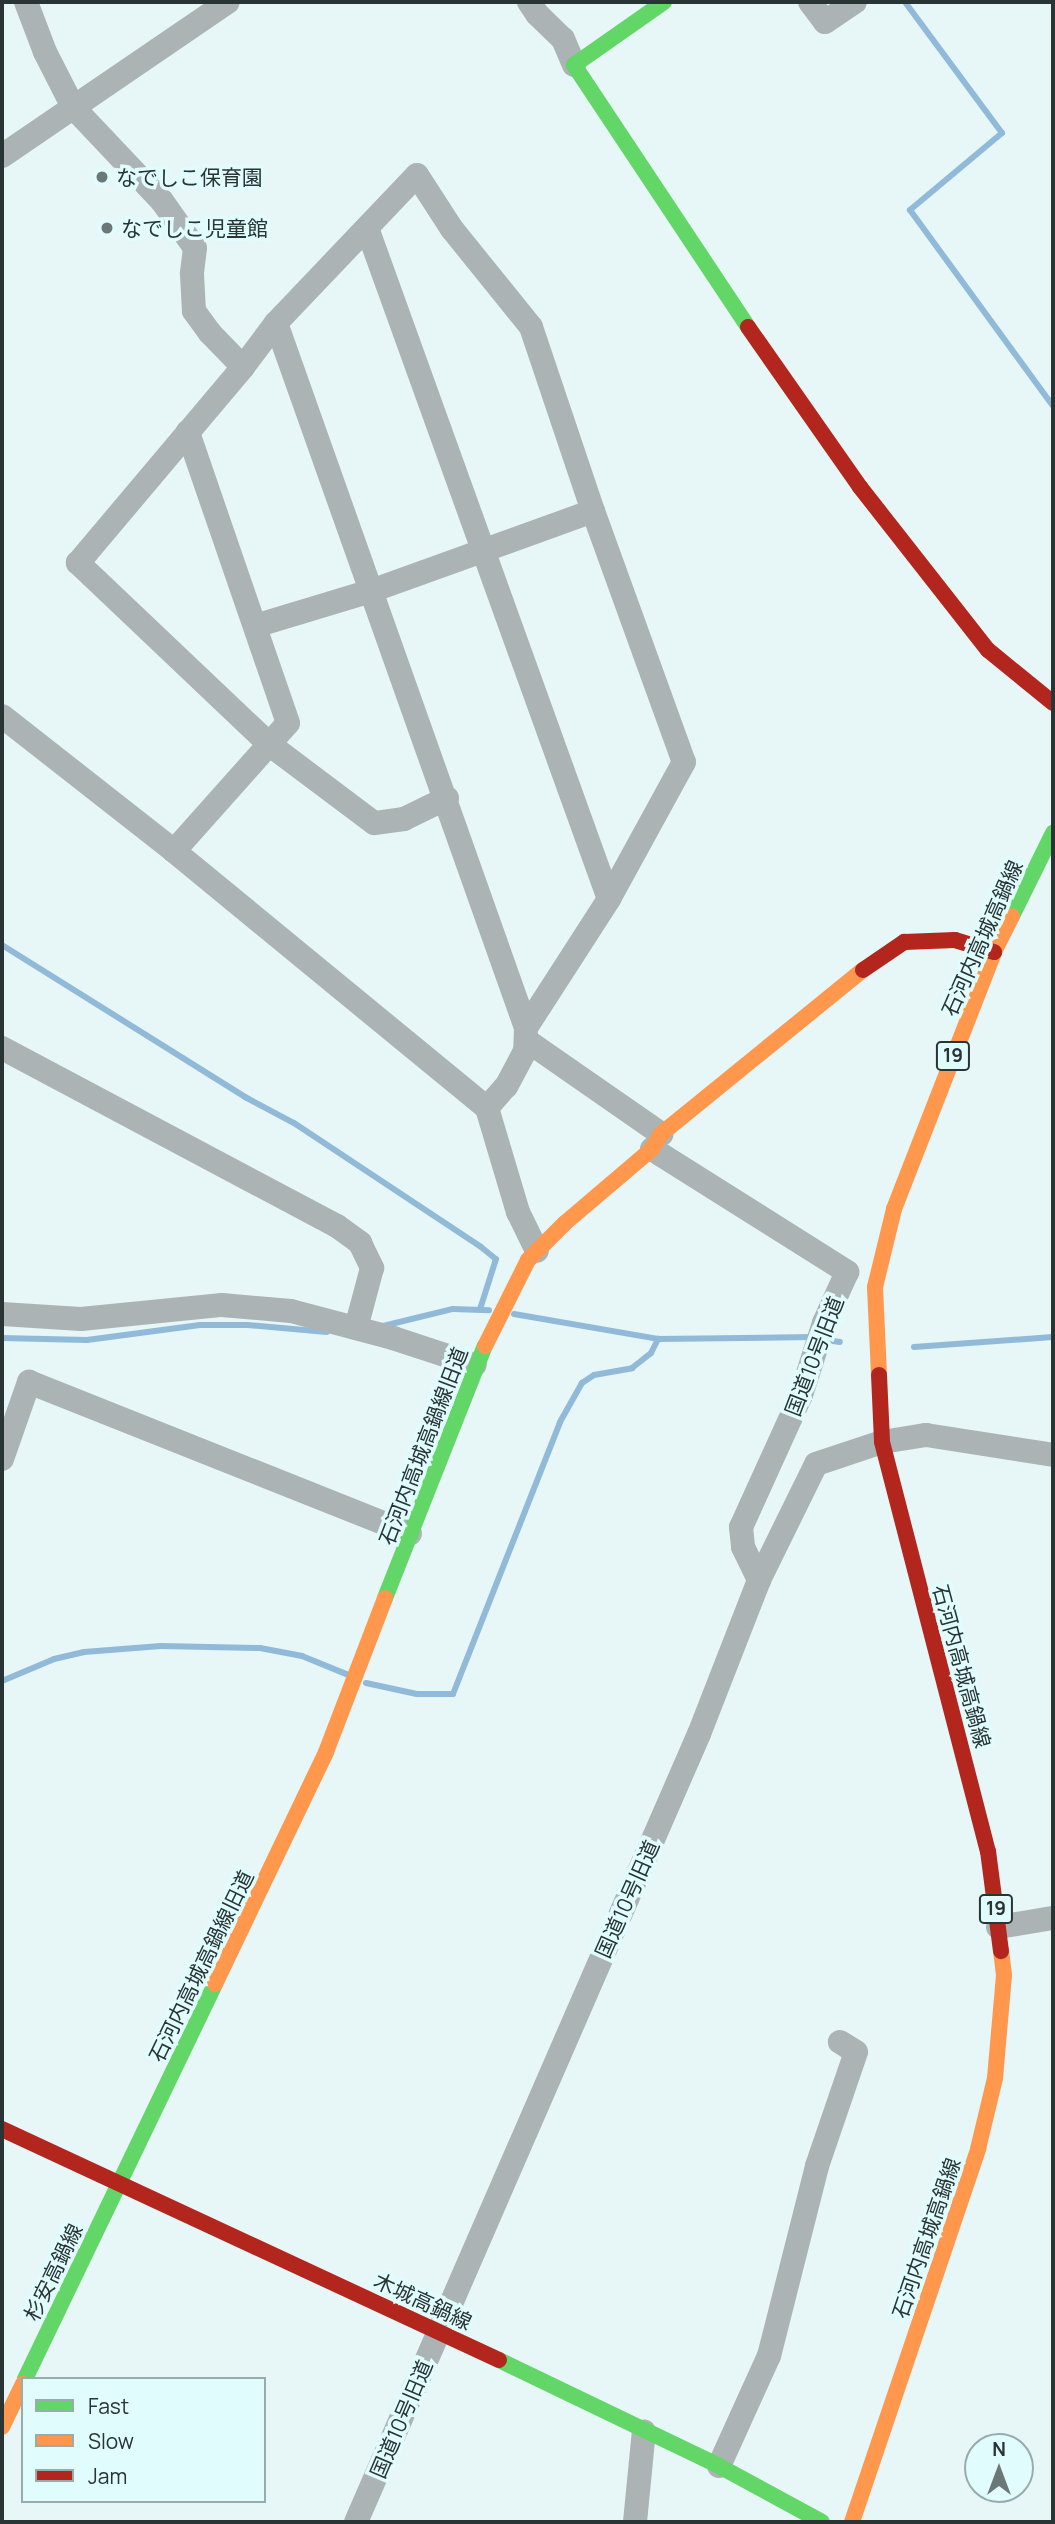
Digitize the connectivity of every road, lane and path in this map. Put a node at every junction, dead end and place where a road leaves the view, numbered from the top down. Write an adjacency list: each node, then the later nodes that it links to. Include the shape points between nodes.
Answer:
1 (26, 2): 8 (street)
2 (228, 2): 8 (street)
3 (529, 2): 7 (street, via 563,39)
4 (664, 2): 7 (main road)
5 (810, 2): 6 (street, via 825,22)
6 (855, 2)
7 (574, 65): 18 (main road, via 708,264 720,289 860,487 988,650)
8 (73, 107): 9 (street); 12 (street, via 162,201 195,248 194,311)
9 (2, 156)
10 (367, 228): 11 (street); 14 (street, via 417,175 452,229 531,327); 15 (street)
11 (276, 323): 12 (street); 16 (street)
12 (243, 367): 13 (street)
13 (188, 432): 17 (street); 20 (street, via 78,563)
14 (593, 511): 15 (street); 24 (street, via 684,762)
15 (483, 550): 16 (street); 24 (street)
16 (371, 590): 17 (street); 21 (street)
17 (255, 626): 20 (street, via 288,723)
18 (1053, 703)
19 (2, 716): 23 (street)
20 (270, 745): 21 (street, via 374,823 404,819); 23 (street)
21 (447, 798): 26 (street)
22 (1050, 845): 25 (main road, 石河内高城高鍋線 / 19)
23 (174, 851): 28 (street)
24 (609, 899): 26 (street)
25 (995, 952): 29 (main road, 石河内高城高鍋線旧道, via 956,940 904,942 885,952); 34 (main road, 石河内高城高鍋線 / 19, via 894,1209 875,1287)
26 (526, 1034): 28 (street, via 525,1051 506,1086); 29 (street)
27 (2, 1048): 32 (street, via 337,1226 360,1243 372,1268)
28 (487, 1108): 30 (street, via 518,1212)
29 (657, 1142): 30 (main road, 石河内高城高鍋線旧道); 38 (street, 国道10号旧道, via 847,1272 824,1323 801,1395 741,1527 743,1547)
30 (537, 1251): 33 (main road, 石河内高城高鍋線旧道, via 516,1281)
31 (2, 1314): 32 (street, via 81,1318 222,1305 291,1311)
32 (356, 1328): 33 (street)
33 (475, 1365): 37 (main road, 石河内高城高鍋線旧道)
34 (882, 1442): 35 (street, via 926,1435); 38 (street, via 816,1464); 40 (main road, 石河内高城高鍋線 / 19, via 988,1852)
35 (1053, 1455)
36 (2, 1460): 37 (street, via 29,1382)
37 (410, 1534): 43 (main road, 石河内高城高鍋線旧道, via 326,1752)
38 (759, 1580): 44 (street, 国道10号旧道, via 699,1734)
39 (1053, 1918): 40 (street)
40 (998, 1927): 53 (main road, 石河内高城高鍋線 / 19, via 1004,1975 996,2065 978,2149)
41 (840, 2042): 49 (street, via 856,2052 817,2166 769,2356)
42 (2, 2129): 43 (main road, 木城高鍋線)
43 (119, 2185): 44 (main road, 木城高鍋線); 45 (main road, 杉安高鍋線)
44 (439, 2331): 48 (main road, 木城高鍋線); 50 (street, 国道10号旧道)
45 (26, 2377)
46 (21, 2387): 47 (main road, 杉安高鍋線)
47 (2, 2427)
48 (644, 2431): 49 (main road, 木城高鍋線); 51 (street)
49 (719, 2466): 52 (main road, 木城高鍋線)
50 (356, 2522)
51 (635, 2522)
52 (822, 2522)
53 (852, 2522)

